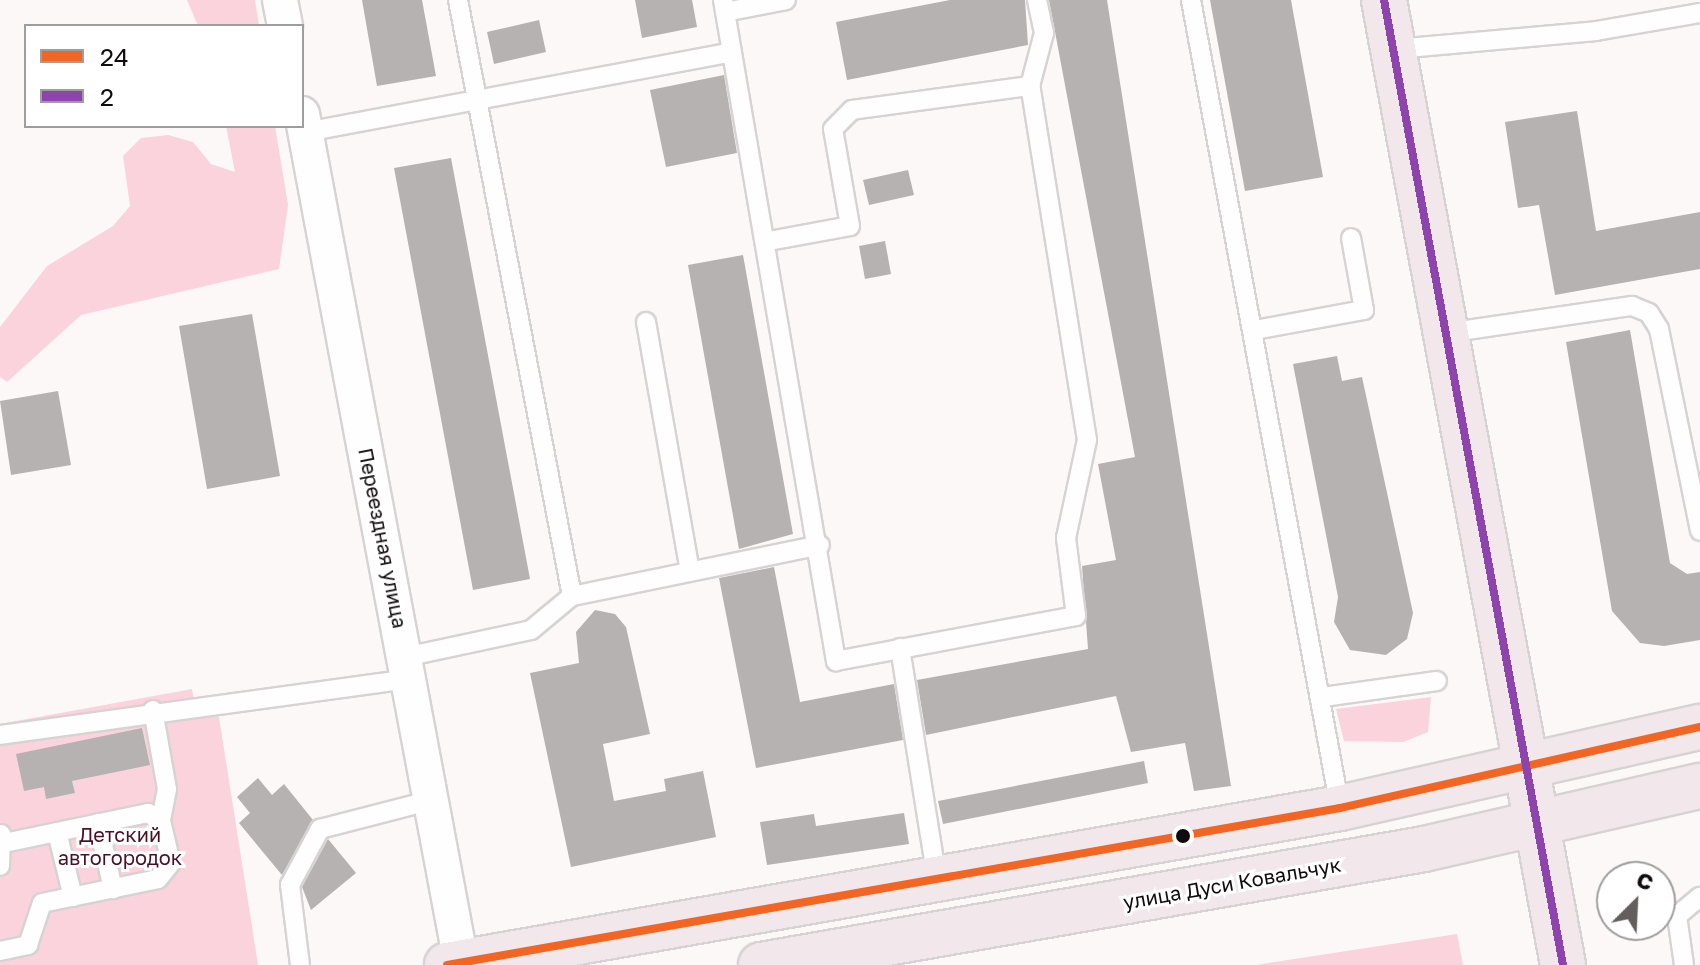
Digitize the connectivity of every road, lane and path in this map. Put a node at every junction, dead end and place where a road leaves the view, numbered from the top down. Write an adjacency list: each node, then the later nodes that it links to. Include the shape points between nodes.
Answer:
1 (280, 0): 9 (street)
2 (458, 0): 13 (lane)
3 (786, 0): 7 (lane)
4 (1037, 0): 12 (lane, via 1044,33)
5 (1191, 0): 18 (lane)
6 (1384, 0): 10 (main road)
7 (724, 6): 11 (lane)
8 (1700, 13): 10 (lane, via 1596,31)
9 (285, 24)
10 (1396, 49): 19 (main road)
11 (732, 52): 13 (lane); 16 (lane)
12 (1030, 86): 16 (lane, via 852,110 833,129 850,226); 24 (lane, via 1087,440 1066,538 1076,616)
13 (476, 102): 14 (lane); 23 (lane)
14 (304, 123): 25 (street, Переездная улица)
15 (1351, 238): 18 (lane, via 1364,310)
16 (769, 241): 21 (lane)
17 (646, 322): 22 (lane)
18 (1255, 330): 27 (lane)
19 (1446, 333): 20 (lane, via 1632,306 1649,313 1659,329); 31 (main road)
20 (1700, 531)
21 (820, 545): 22 (lane); 24 (lane, via 836,661)
22 (690, 571): 23 (lane)
23 (572, 596): 25 (lane, via 531,630)
24 (900, 648): 41 (lane)
25 (407, 668): 28 (lane); 33 (street, Переездная улица)
26 (1437, 681): 27 (lane)
27 (1323, 697): 34 (lane)
28 (153, 710): 30 (lane); 35 (lane, via 167,789)
29 (1700, 727): 31 (main road)
30 (0, 735)
31 (1522, 764): 34 (main road); 36 (main road)
32 (1700, 786): 36 (main road, улица Дуси Ковальчук)
33 (432, 800): 46 (street, Переездная улица); 47 (lane, via 320,829 290,885)
34 (1340, 808): 41 (main road)
35 (161, 821): 37 (lane, via 148,813); 42 (lane, via 171,863 158,879)
36 (1534, 822): 48 (main road, улица Дуси Ковальчук, via 1424,849); 49 (main road)
37 (98, 823): 38 (lane); 42 (lane)
38 (57, 832): 39 (lane); 43 (lane)
39 (2, 838): 40 (lane)
40 (0, 866)
41 (937, 879): 46 (main road)
42 (113, 889): 43 (lane)
43 (73, 897): 45 (lane, via 42,903 28,945)
44 (1700, 897): 50 (lane, via 1677,916)
45 (0, 951)
46 (456, 964)
47 (300, 965)
48 (761, 965)
49 (1563, 965)
50 (1684, 965)

